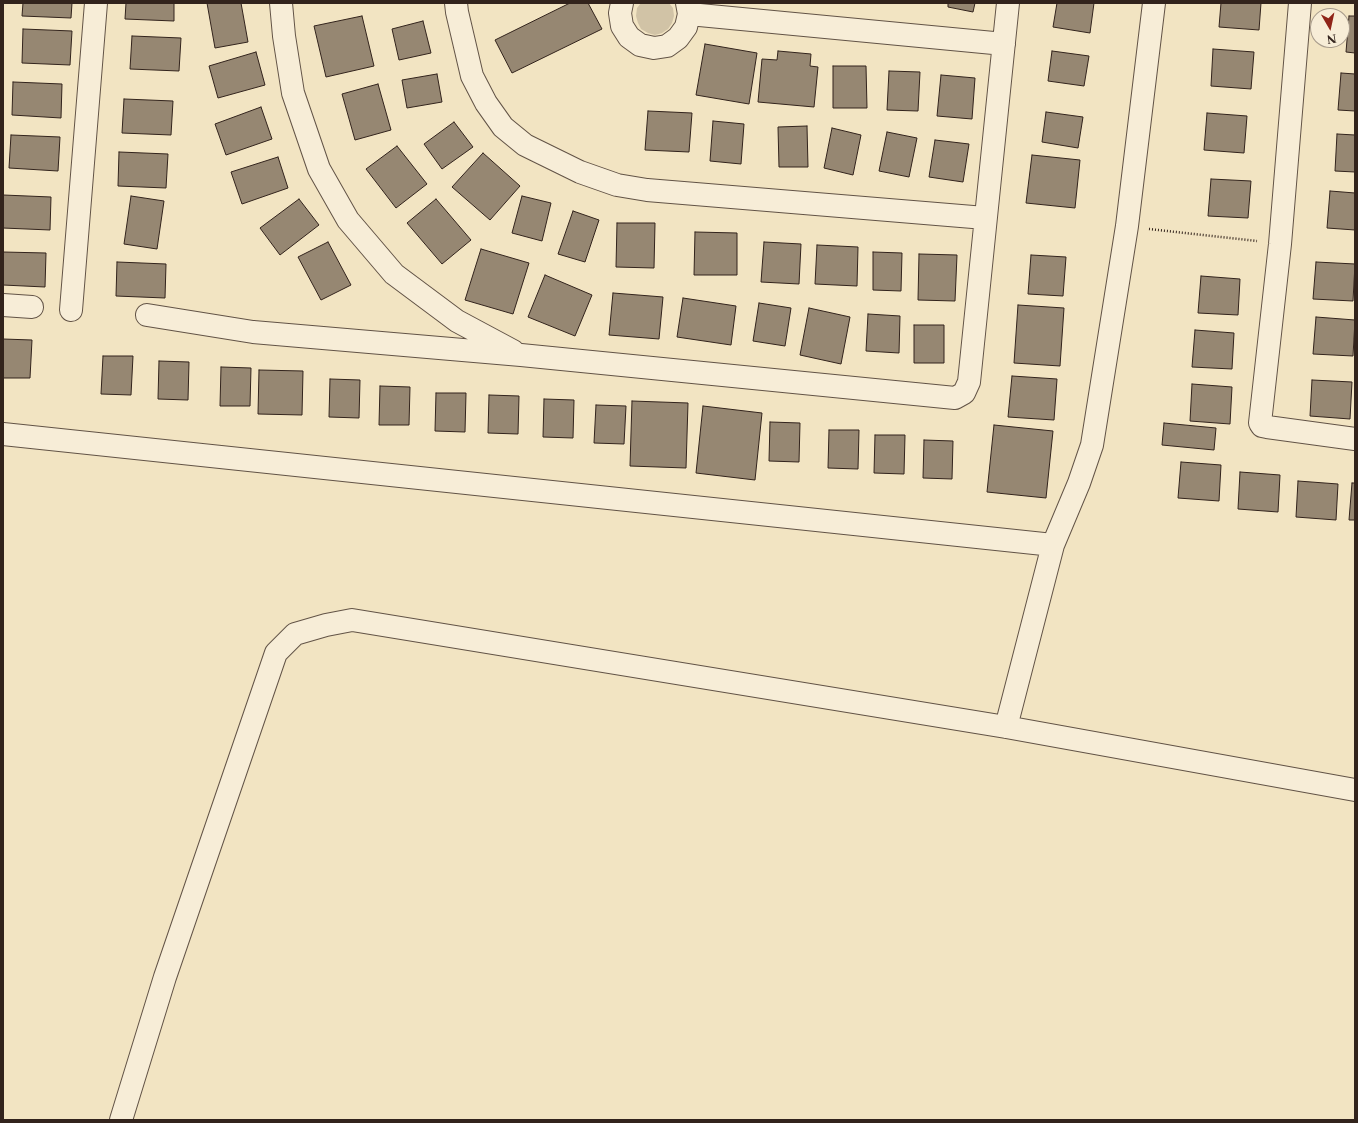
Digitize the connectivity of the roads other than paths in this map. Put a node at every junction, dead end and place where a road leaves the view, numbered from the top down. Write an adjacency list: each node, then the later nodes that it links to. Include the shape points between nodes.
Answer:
1 (96, 3): 13 (street)
2 (281, 3): 15 (street, via 293,93 319,169 348,220 394,274 457,321)
3 (456, 3): 10 (street, via 472,76 486,103 503,127 525,144 580,172 617,185 647,190)
4 (622, 3): 8 (street, via 622,26 640,45 654,48 667,46 678,38 686,27)
5 (1008, 3): 9 (street)
6 (1154, 3): 18 (street, via 1127,226 1092,445)
7 (1300, 3): 17 (street, via 1280,244 1260,423 1267,427)
8 (688, 8): 9 (street)
9 (1004, 44): 10 (street)
10 (986, 218): 15 (street, via 969,382 964,393 955,398)
11 (3, 305): 12 (street)
12 (32, 307)
13 (71, 310)
14 (147, 315): 15 (street, via 253,332)
15 (521, 355)
16 (3, 434): 18 (street)
17 (1355, 439)
18 (1053, 545): 19 (street)
19 (1006, 727): 20 (street); 21 (street, via 352,620 295,634 276,653 165,977)
20 (1355, 790)
21 (121, 1120)

